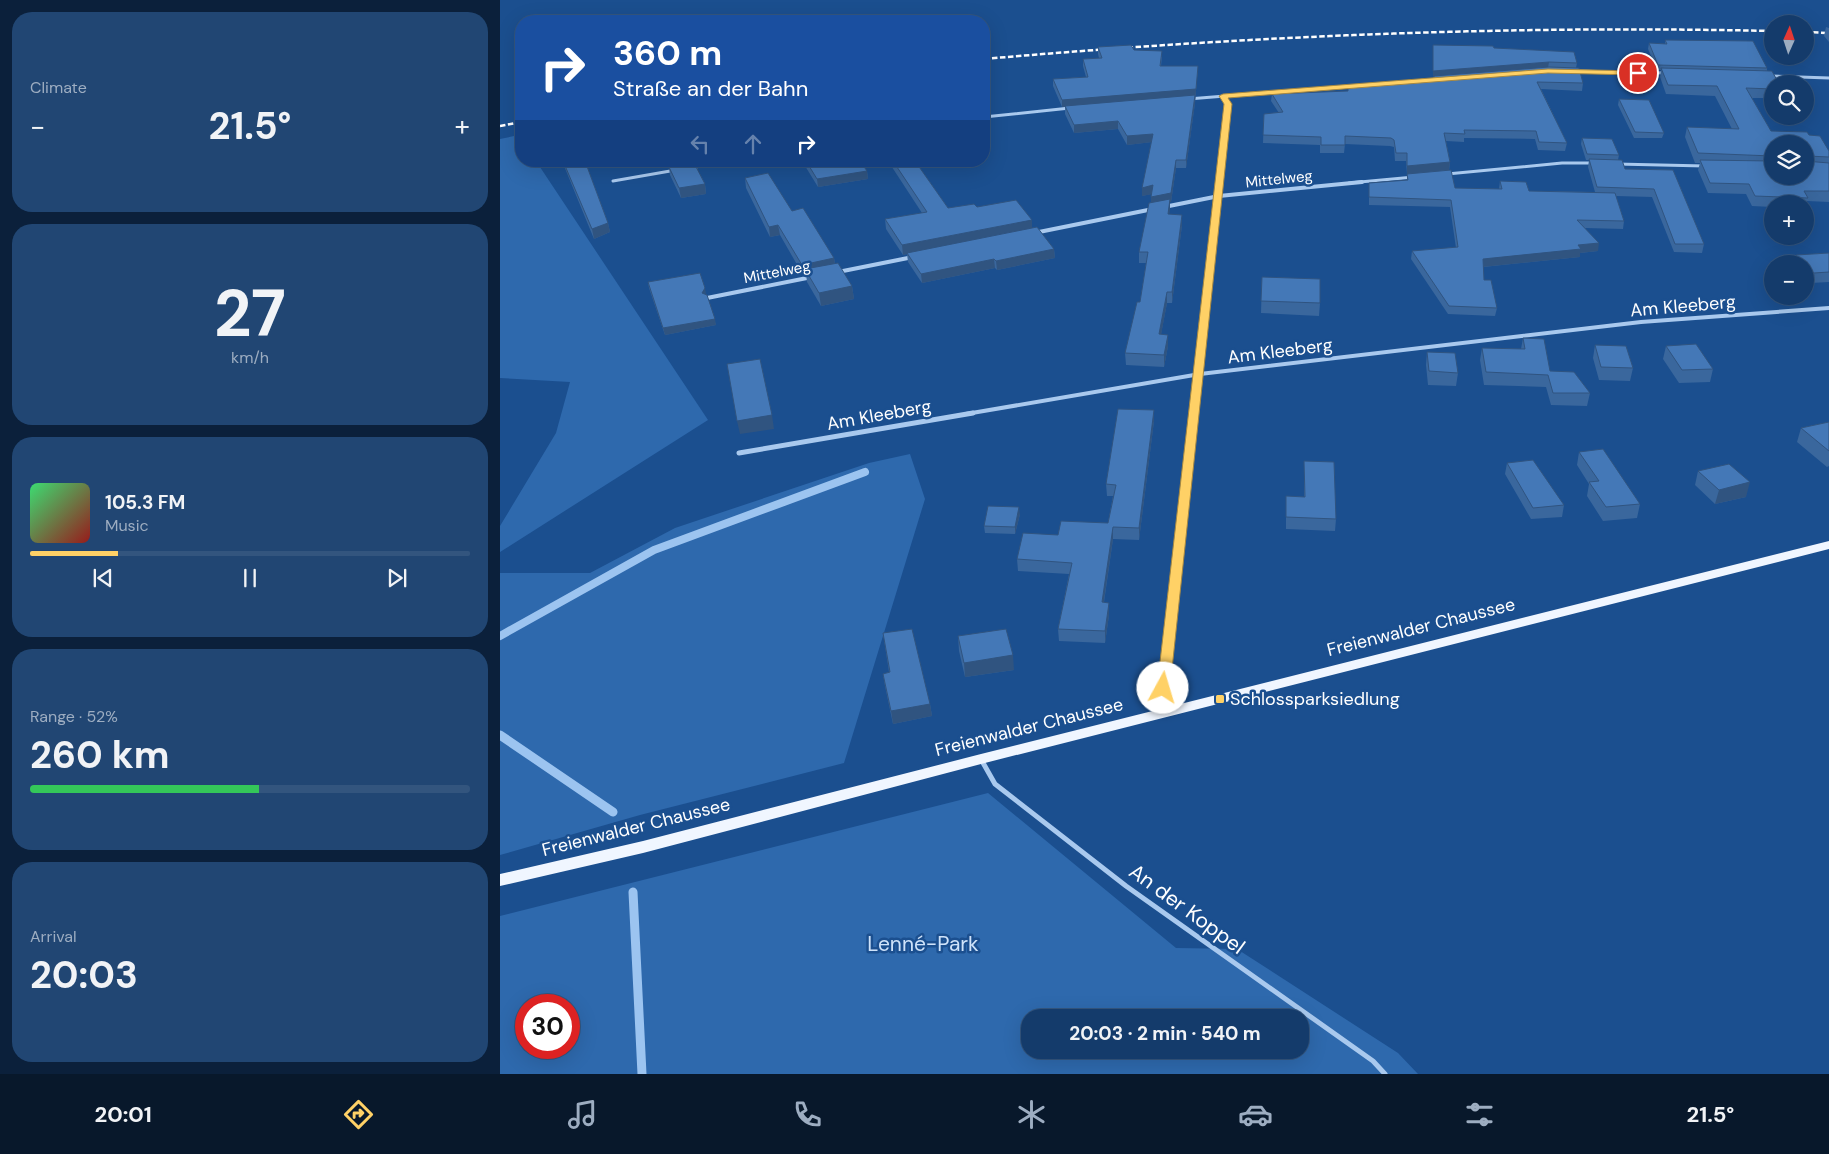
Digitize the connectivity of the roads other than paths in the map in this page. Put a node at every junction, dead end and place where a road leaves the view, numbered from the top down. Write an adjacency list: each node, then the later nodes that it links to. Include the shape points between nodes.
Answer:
1 (1572, 71): 2 (street)
2 (1670, 74)
3 (1814, 78): 4 (street)
4 (1829, 78)
5 (1441, 79): 6 (street)
6 (1223, 96): 7 (street); 17 (street, via 1228,104)
7 (1184, 100)
8 (1079, 108): 9 (street)
9 (990, 116)
10 (1596, 163): 14 (street)
11 (1606, 163): 12 (street)
12 (1710, 166)
13 (694, 167): 16 (street)
14 (1442, 174)
15 (1422, 176): 17 (street, Mittelweg)
16 (613, 181)
17 (1219, 196): 18 (street, Mittelweg); 24 (street)
18 (1026, 235)
19 (920, 256): 20 (street, Mittelweg)
20 (833, 273)
21 (814, 277): 22 (street, Mittelweg)
22 (707, 298)
23 (1829, 308): 24 (street, Am Kleeberg, via 1632,323)
24 (1200, 374): 25 (street, Am Kleeberg); 27 (street, via 1163,685)
25 (739, 454)
26 (1829, 545): 27 (main road, Freienwalder Chaussee)
27 (1174, 710): 28 (main road, Freienwalder Chaussee)
28 (981, 759): 29 (main road, Freienwalder Chaussee, via 644,847); 30 (lane, An der Koppel, via 995,784 1126,886 1373,1061)
29 (500, 880)
30 (1385, 1074)

